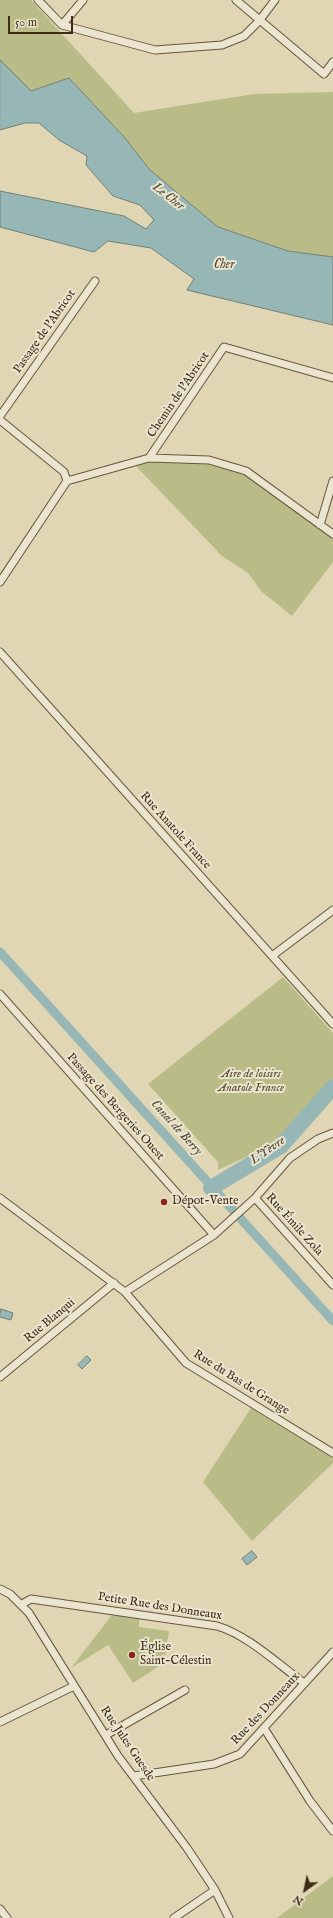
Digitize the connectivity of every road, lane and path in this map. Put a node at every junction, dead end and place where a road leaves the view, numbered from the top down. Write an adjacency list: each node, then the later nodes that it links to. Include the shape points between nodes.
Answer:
1 (38, 0): 6 (street)
2 (83, 0): 6 (street)
3 (236, 0): 5 (street)
4 (275, 0): 5 (street)
5 (259, 21): 6 (street, via 244,36 222,45 155,50); 7 (street, via 324,74)
6 (62, 25)
7 (333, 62)
8 (95, 280): 10 (street, Passage de l'Abricot)
9 (333, 378): 12 (street, Chemin de l'Abricot, via 224,347)
10 (0, 416)
11 (0, 420): 13 (street, via 64,472)
12 (149, 458): 13 (street); 15 (street, via 209,460 246,470)
13 (66, 481): 17 (street)
14 (333, 481): 15 (street)
15 (320, 525): 16 (street)
16 (333, 534)
17 (0, 582)
18 (0, 652): 20 (street, Rue Anatole France)
19 (333, 910): 20 (street)
20 (272, 956): 22 (street, Rue Anatole France)
21 (0, 994): 26 (street, Passage des Bergeries Ouest)
22 (333, 1024)
23 (333, 1133): 25 (street, via 318,1139 290,1158)
24 (0, 1198): 27 (street, Rue du Bas de Grange)
25 (255, 1198): 26 (street); 28 (street, Rue Émile Zola)
26 (214, 1235): 29 (street)
27 (114, 1283): 29 (street, Rue du Bas de Grange); 30 (street, Rue Blanqui)
28 (333, 1285)
29 (125, 1292): 31 (street, Rue du Bas de Grange, via 186,1364)
30 (0, 1377)
31 (333, 1453)
32 (0, 1589): 33 (street, Rue Jules Guesde)
33 (22, 1604): 35 (street, Petite Rue des Donneaux, via 31,1599 217,1626 243,1638); 36 (street, Rue Jules Guesde)
34 (333, 1652): 35 (street, Rue des Donneaux)
35 (304, 1683): 39 (street, Rue des Donneaux)
36 (74, 1686): 38 (street); 40 (street, Rue Jules Guesde)
37 (185, 1690): 40 (street)
38 (0, 1722)
39 (264, 1728): 41 (street, Rue des Donneaux, via 240,1754 214,1764); 42 (street, via 310,1801)
40 (106, 1734): 41 (street, Rue Jules Guesde, via 118,1756)
41 (134, 1776): 43 (street, Rue Jules Guesde)
42 (333, 1831)
43 (215, 1890): 46 (street); 47 (street, Rue Jules Guesde)
44 (0, 1909): 45 (street)
45 (8, 1918)
46 (174, 1918)
47 (229, 1918)

